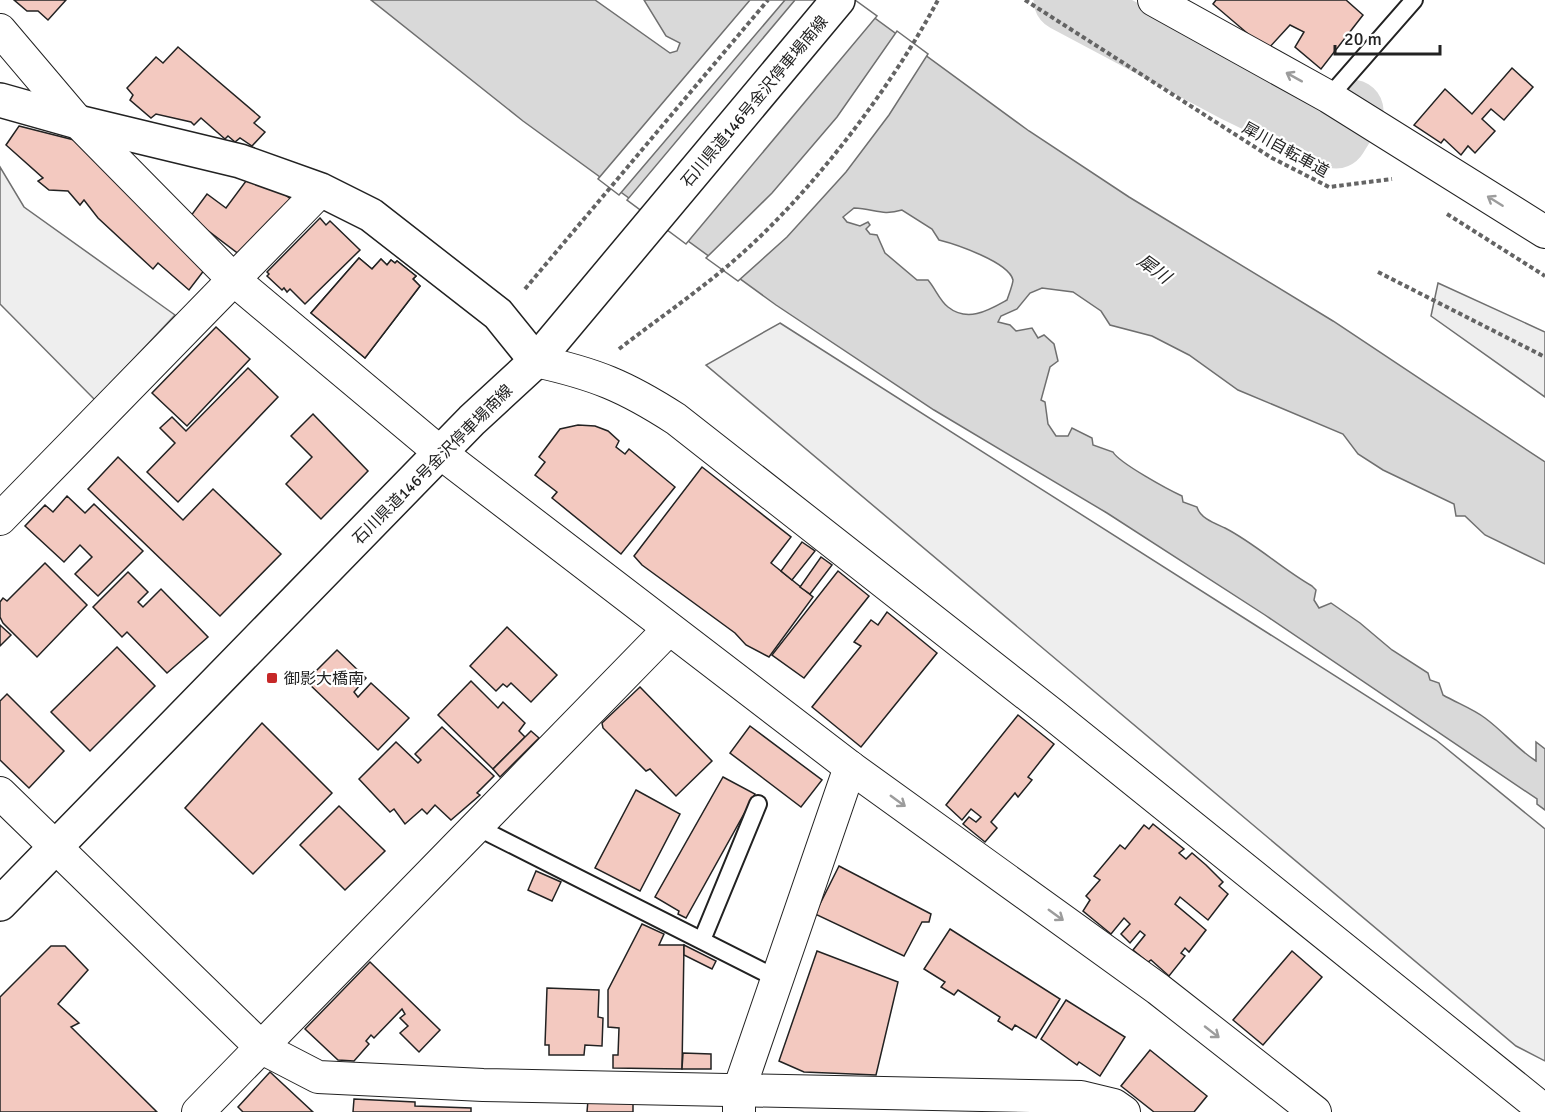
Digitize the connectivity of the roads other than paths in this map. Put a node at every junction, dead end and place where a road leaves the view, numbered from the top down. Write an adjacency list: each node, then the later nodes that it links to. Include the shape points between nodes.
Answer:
1 (838, 0): 11 (main road, 石川県道146号金沢停車場南線)
2 (1154, 0): 5 (street, one-way to 2)
3 (1414, 0): 5 (lane)
4 (0, 30): 7 (street)
5 (1329, 97): 9 (street, one-way to 5)
6 (0, 100): 7 (main road)
7 (78, 122): 8 (main road, via 240,161); 10 (street)
8 (321, 190): 10 (street); 11 (main road, via 371,215 498,314)
9 (1545, 232)
10 (233, 279): 12 (street); 13 (street)
11 (536, 361): 12 (main road, 石川県道146号金沢停車場南線, via 472,420); 25 (street, via 588,372 637,394 676,419 1052,714)
12 (442, 454): 14 (street); 19 (main road, 石川県道146号金沢停車場南線)
13 (6, 502)
14 (669, 629): 15 (street); 18 (street)
15 (850, 767): 22 (street); 28 (street, one-way to 28, via 1158,989)
16 (0, 794): 19 (street)
17 (758, 804): 21 (lane)
18 (477, 827): 21 (lane); 23 (street)
19 (56, 848): 20 (main road, 石川県道146号金沢停車場南線); 23 (street)
20 (0, 904)
21 (702, 940): 22 (lane)
22 (778, 979): 24 (street)
23 (262, 1048): 24 (street, via 318,1077); 26 (street)
24 (739, 1101): 27 (street, via 1081,1097 1114,1104)
25 (1545, 1111)
26 (198, 1112)
27 (1124, 1112)
28 (1315, 1112)

